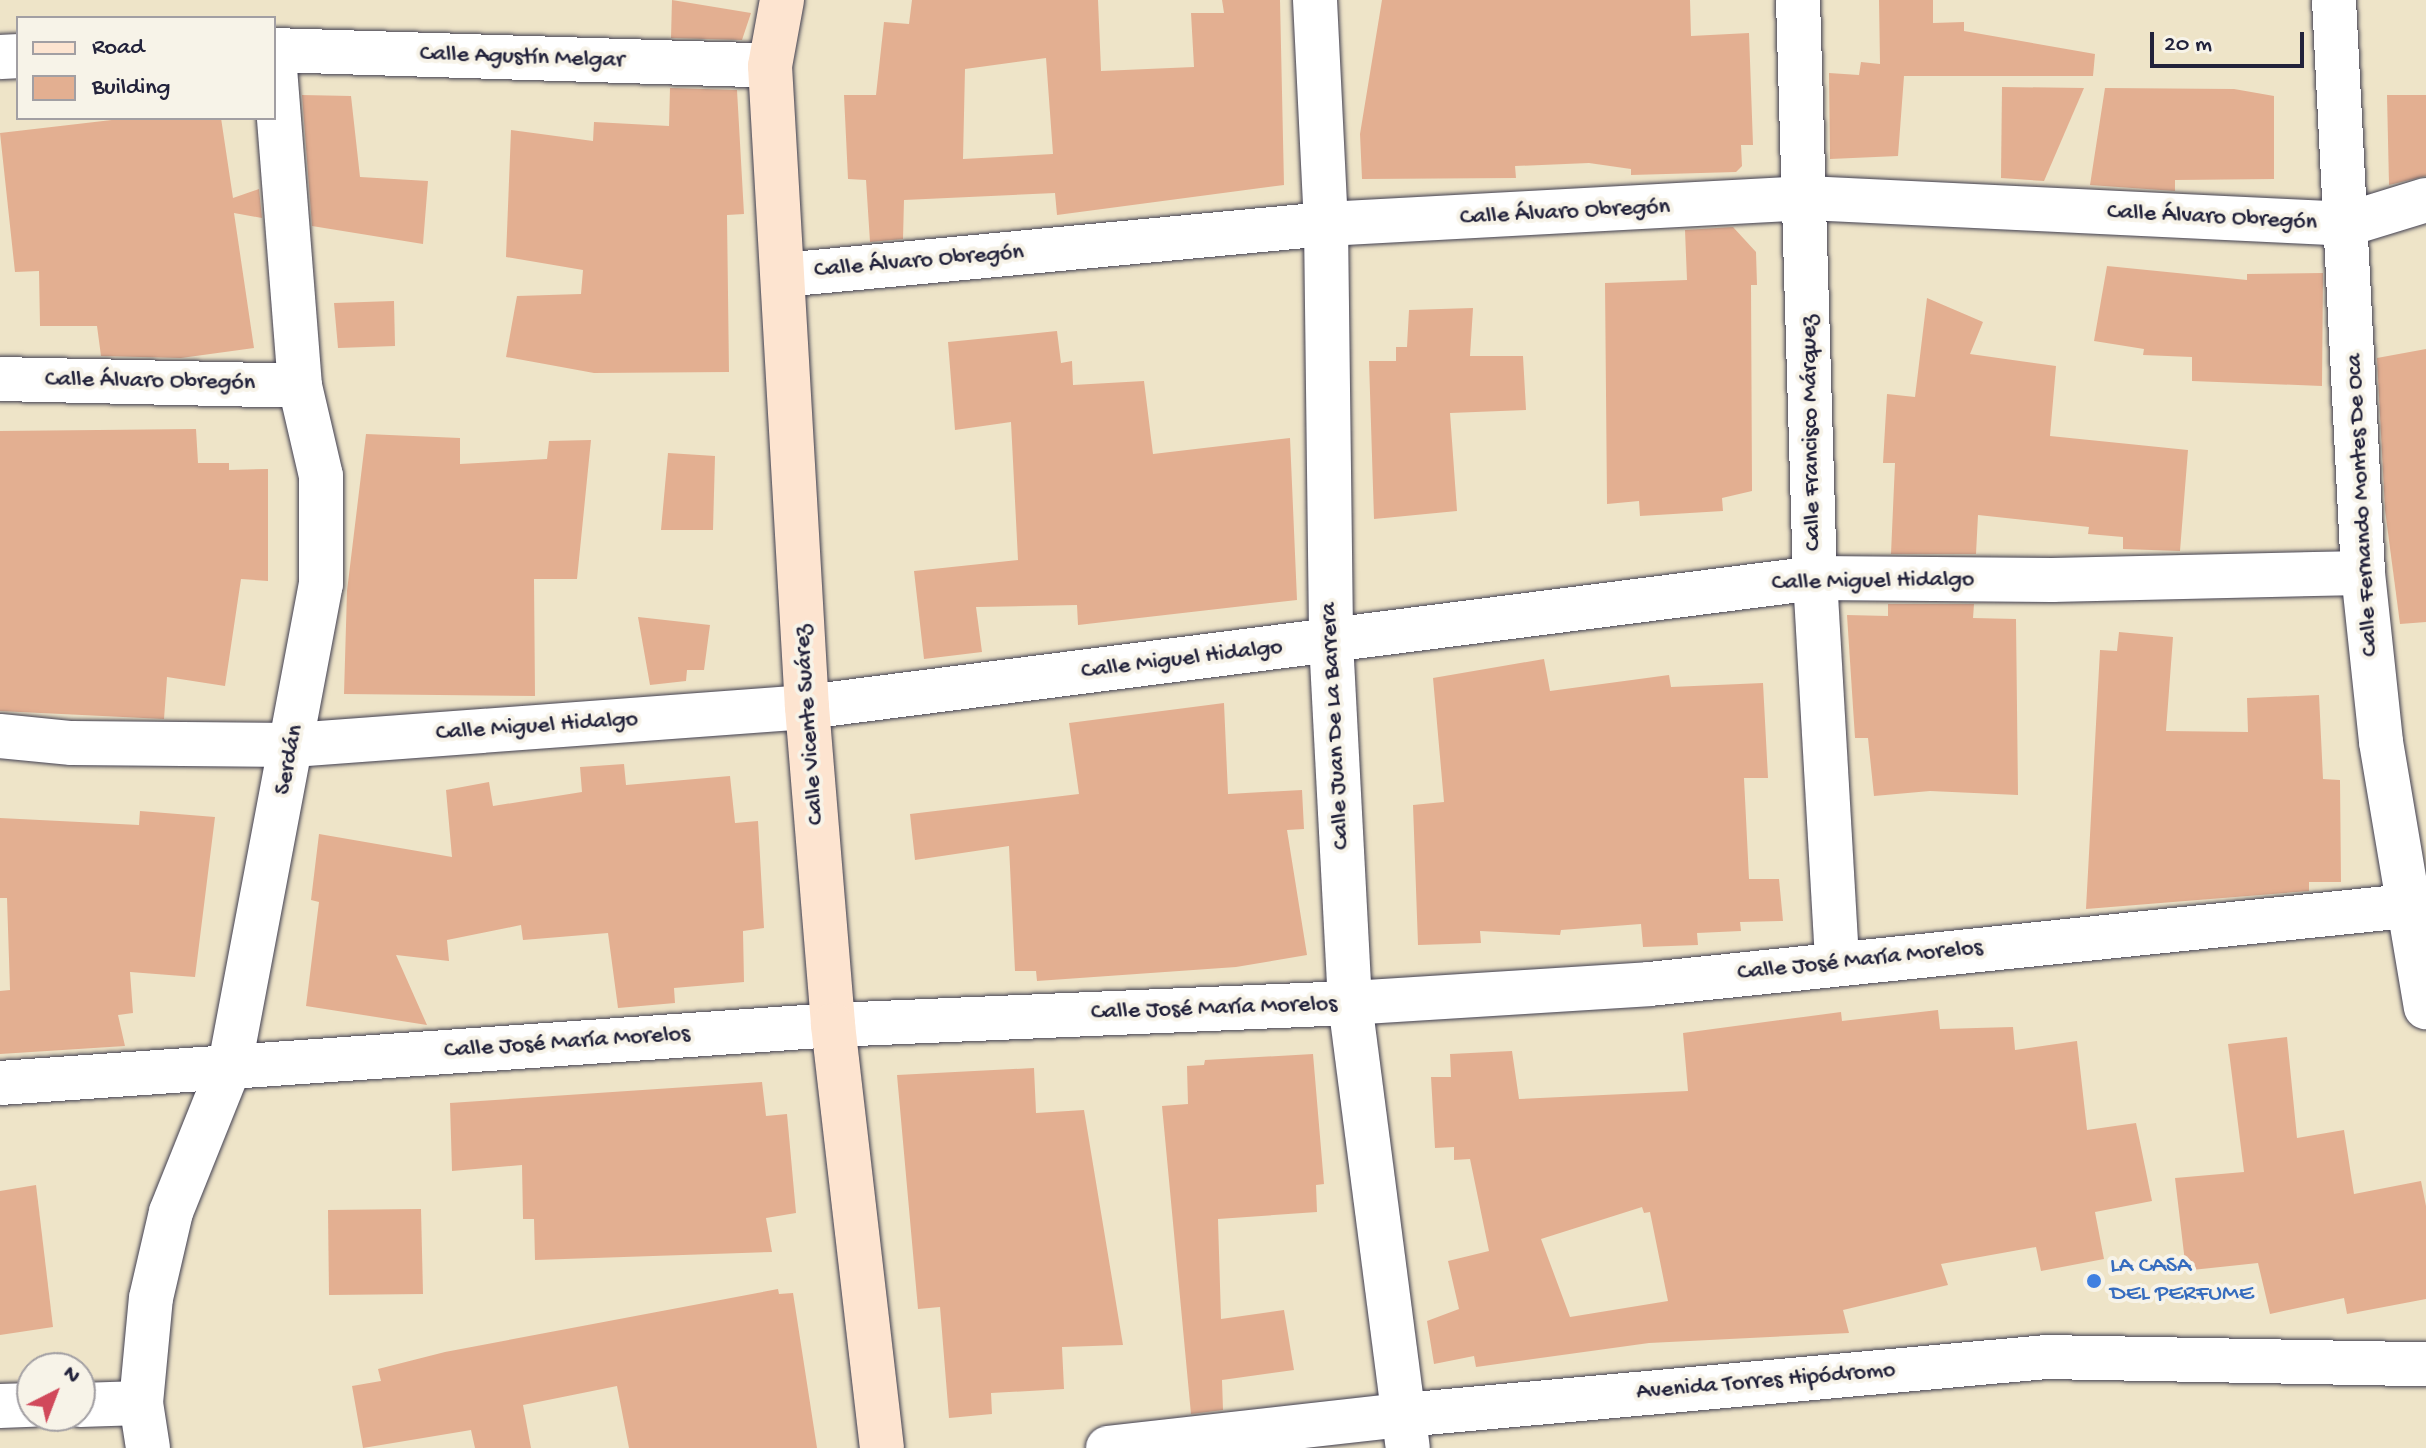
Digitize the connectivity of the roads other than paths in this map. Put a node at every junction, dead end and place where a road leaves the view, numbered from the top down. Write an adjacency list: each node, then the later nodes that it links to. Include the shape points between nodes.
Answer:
1 (782, 0): 6 (street, Calle Vicente Suárez)
2 (1315, 0): 10 (street, Calle Juan De La Barrera)
3 (1798, 0): 8 (street, Calle Francisco Márquez)
4 (2334, 0): 11 (street, Calle Fernando Montes De Oca, via 2338,142)
5 (276, 50): 6 (street, Calle Agustín Melgar)
6 (770, 66): 12 (street, Calle Vicente Suárez)
7 (276, 84): 14 (street, Serdán)
8 (1807, 198): 10 (street, Calle Álvaro Obregón); 11 (street, Calle Álvaro Obregón); 16 (street, Calle Francisco Márquez)
9 (2426, 200): 11 (street, Calle Álvaro Obregón)
10 (1326, 224): 12 (street, Calle Álvaro Obregón); 17 (street, Calle Juan De La Barrera)
11 (2348, 224): 15 (street, Calle Fernando Montes De Oca)
12 (783, 275): 18 (street, Calle Vicente Suárez)
13 (0, 379): 14 (street, Calle Álvaro Obregón)
14 (300, 386): 20 (street, Serdán, via 321,476 321,584)
15 (2363, 573): 16 (street, Calle Miguel Hidalgo, via 2052,580); 21 (street, Calle Fernando Montes De Oca, via 2381,742)
16 (1815, 578): 17 (street, Calle Miguel Hidalgo); 22 (street, Calle Francisco Márquez)
17 (1331, 641): 18 (street, Calle Miguel Hidalgo); 23 (street, Calle Juan De La Barrera)
18 (807, 707): 20 (street, Calle Miguel Hidalgo); 25 (street, Calle Vicente Suárez)
19 (0, 736): 20 (street, Calle Miguel Hidalgo, via 72,743)
20 (293, 745): 26 (street, Serdán)
21 (2418, 906): 22 (street, Calle José María Morelos); 24 (street, Calle Fernando Montes De Oca)
22 (1837, 961): 23 (street, Calle José María Morelos, via 1649,984)
23 (1350, 1003): 25 (street, Calle José María Morelos); 31 (street, Calle Juan De La Barrera)
24 (2426, 1007)
25 (833, 1025): 26 (street, Calle José María Morelos); 33 (street, Calle Vicente Suárez)
26 (230, 1065): 27 (street, Calle José María Morelos); 29 (street, Serdán, via 171,1212 151,1298)
27 (0, 1083)
28 (2426, 1364): 31 (street, Avenida Torres Hipódromo, via 2046,1357)
29 (141, 1403): 30 (street); 32 (street, Serdán)
30 (96, 1404)
31 (1406, 1431): 34 (street, Avenida Torres Hipódromo)
32 (148, 1448)
33 (882, 1448)
34 (1108, 1448)

